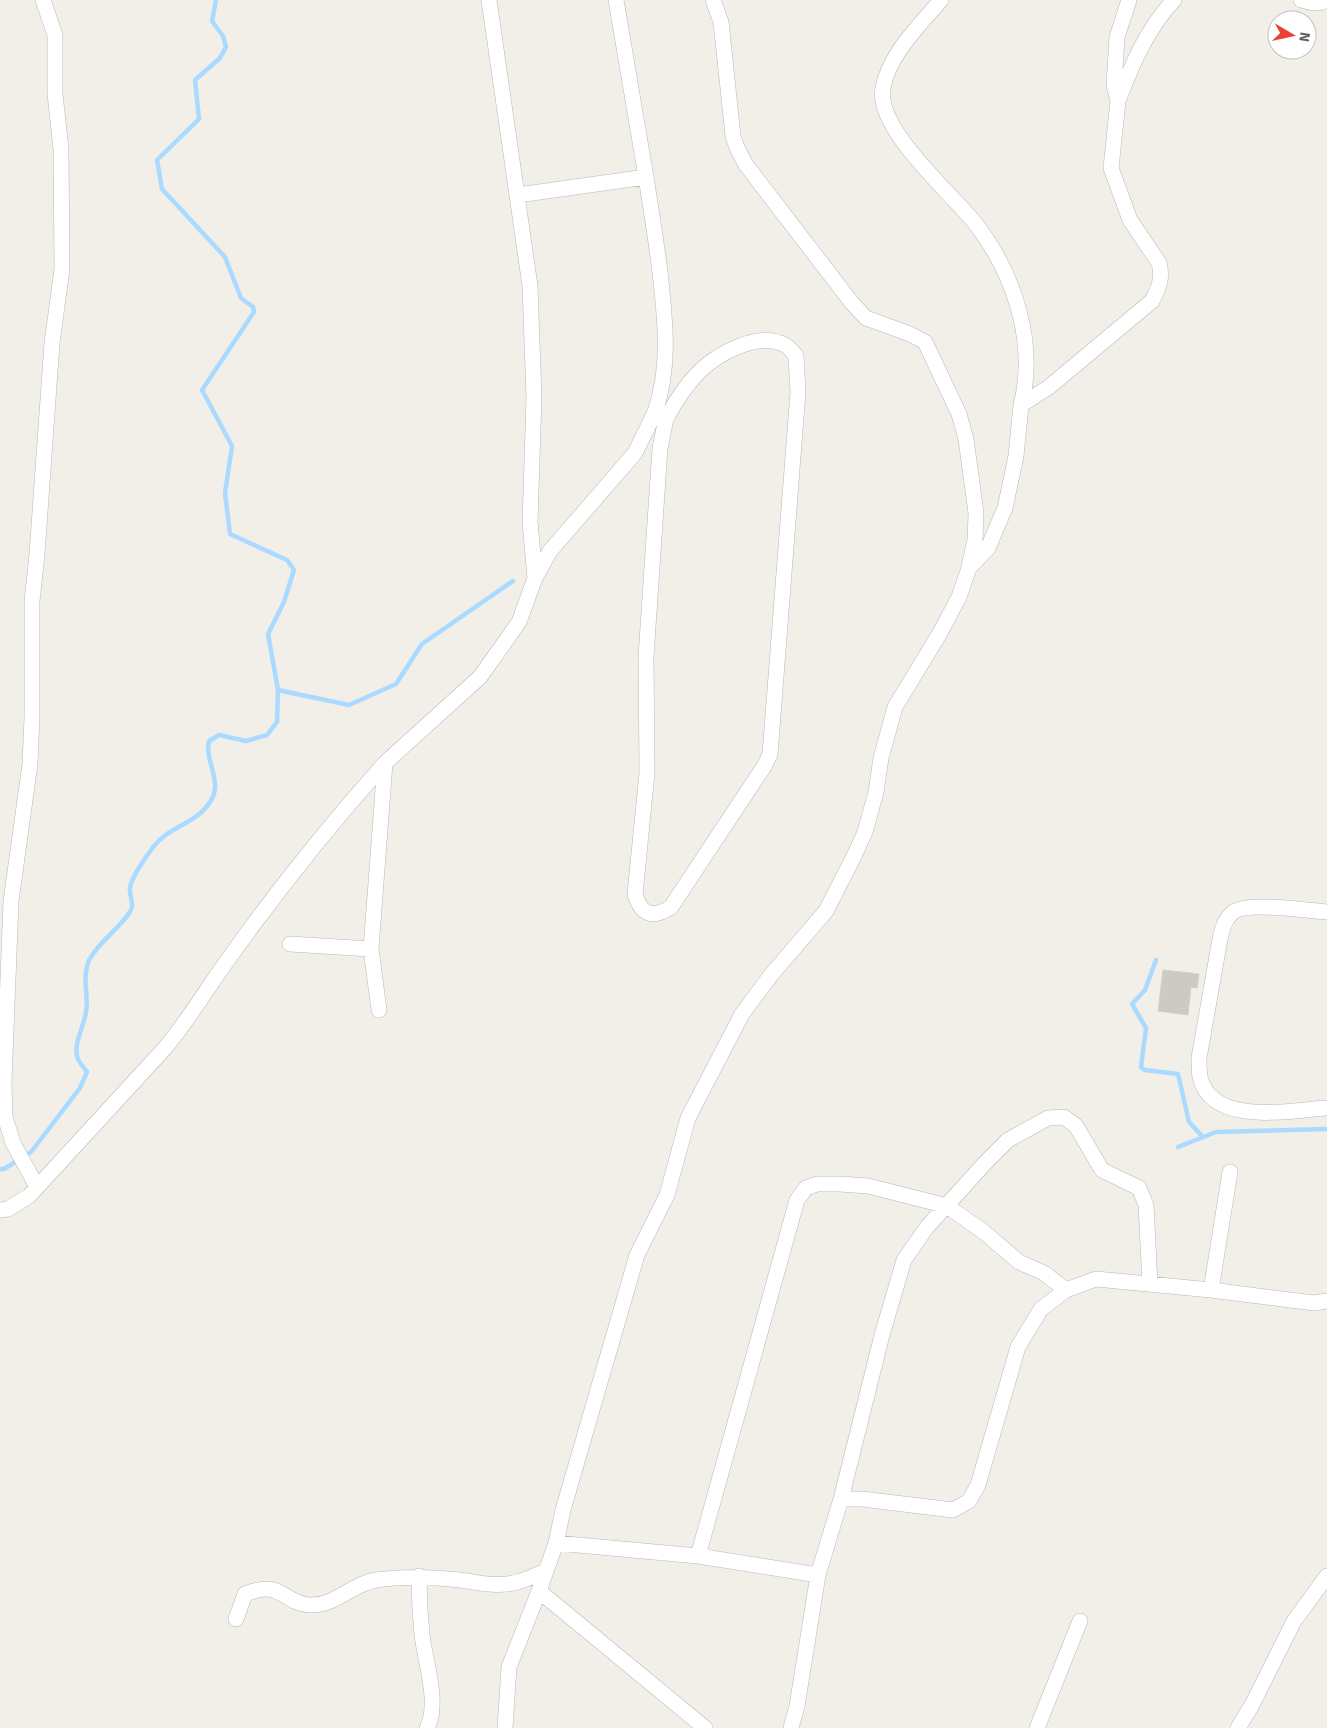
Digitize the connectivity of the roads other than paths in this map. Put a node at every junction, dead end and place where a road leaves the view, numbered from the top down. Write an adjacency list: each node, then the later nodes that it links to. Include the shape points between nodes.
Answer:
1 (42, 0): 24 (street, via 55,35 55,94 61,149 62,269 52,343 32,601 30,764 11,901 4,1082 5,1116 13,1143)
2 (489, 0): 12 (street)
3 (616, 0): 11 (street)
4 (712, 0): 15 (street, via 721,22 733,136 746,165 800,238 866,318 925,342 959,414 972,473 976,513)
5 (941, 0): 13 (street, via 888,70 882,90 887,113 906,147 975,224 1005,269 1027,356 1027,382)
6 (1129, 0): 10 (street, via 1118,37 1114,85)
7 (1174, 0): 10 (street, via 1161,14 1132,63)
8 (1301, 0): 9 (street, via 1310,3)
9 (1327, 0)
10 (1118, 101): 13 (street, via 1111,168 1130,220 1159,263 1162,271 1160,286 1152,301 1049,387)
11 (646, 177): 12 (street); 14 (street, via 666,312 667,350)
12 (518, 195): 16 (street, via 531,295 534,398 530,522)
13 (1021, 405): 15 (street, via 1006,508 988,548)
14 (660, 416): 14 (street, via 646,657 647,773 635,894 638,906 654,914 671,907 770,754 795,431 796,356 786,345 775,341 754,341 724,354 700,371); 16 (street, via 634,453 550,551)
15 (969, 568): 32 (street, via 940,633 895,707 865,832 836,894 814,927 771,975 742,1014 688,1118 667,1194 637,1255)
16 (535, 578): 17 (street, via 519,622 480,677)
17 (385, 763): 20 (street); 24 (street, via 305,857 183,1026)
18 (1327, 912): 22 (street, via 1245,908 1232,912 1220,939 1199,1058 1200,1078 1209,1096 1227,1108 1250,1112)
19 (290, 944): 20 (street)
20 (371, 949): 21 (street)
21 (379, 1010)
22 (1327, 1108)
23 (1230, 1172): 29 (street)
24 (37, 1187): 26 (street, via 29,1196 8,1209)
25 (947, 1206): 27 (street, via 1008,1140 1048,1118 1064,1117 1076,1126 1102,1170 1139,1188 1146,1205); 28 (street, via 1019,1262 1044,1273); 31 (street, via 926,1227 904,1260); 33 (street, via 868,1186 840,1184 817,1184 806,1188 796,1200)
26 (0, 1210)
27 (1150, 1284): 28 (street, via 1096,1279); 29 (street)
28 (1066, 1290): 31 (street, via 1041,1308 1018,1347 978,1485 969,1501 953,1510)
29 (1211, 1290): 30 (street, via 1314,1303)
30 (1327, 1301)
31 (841, 1499): 35 (street)
32 (556, 1543): 33 (street); 34 (street)
33 (698, 1556): 35 (street)
34 (545, 1571): 36 (street, via 512,1583 489,1584); 38 (street)
35 (818, 1574): 44 (street)
36 (419, 1576): 39 (street, via 371,1580 335,1599 311,1605 280,1592 257,1589 245,1594); 41 (street, via 422,1637 432,1704)
37 (1327, 1576): 46 (street, via 1294,1622)
38 (539, 1591): 42 (street, via 509,1666); 43 (street)
39 (236, 1619)
40 (1080, 1620): 45 (street)
41 (427, 1728)
42 (505, 1728)
43 (706, 1728)
44 (791, 1728)
45 (1037, 1728)
46 (1238, 1728)

